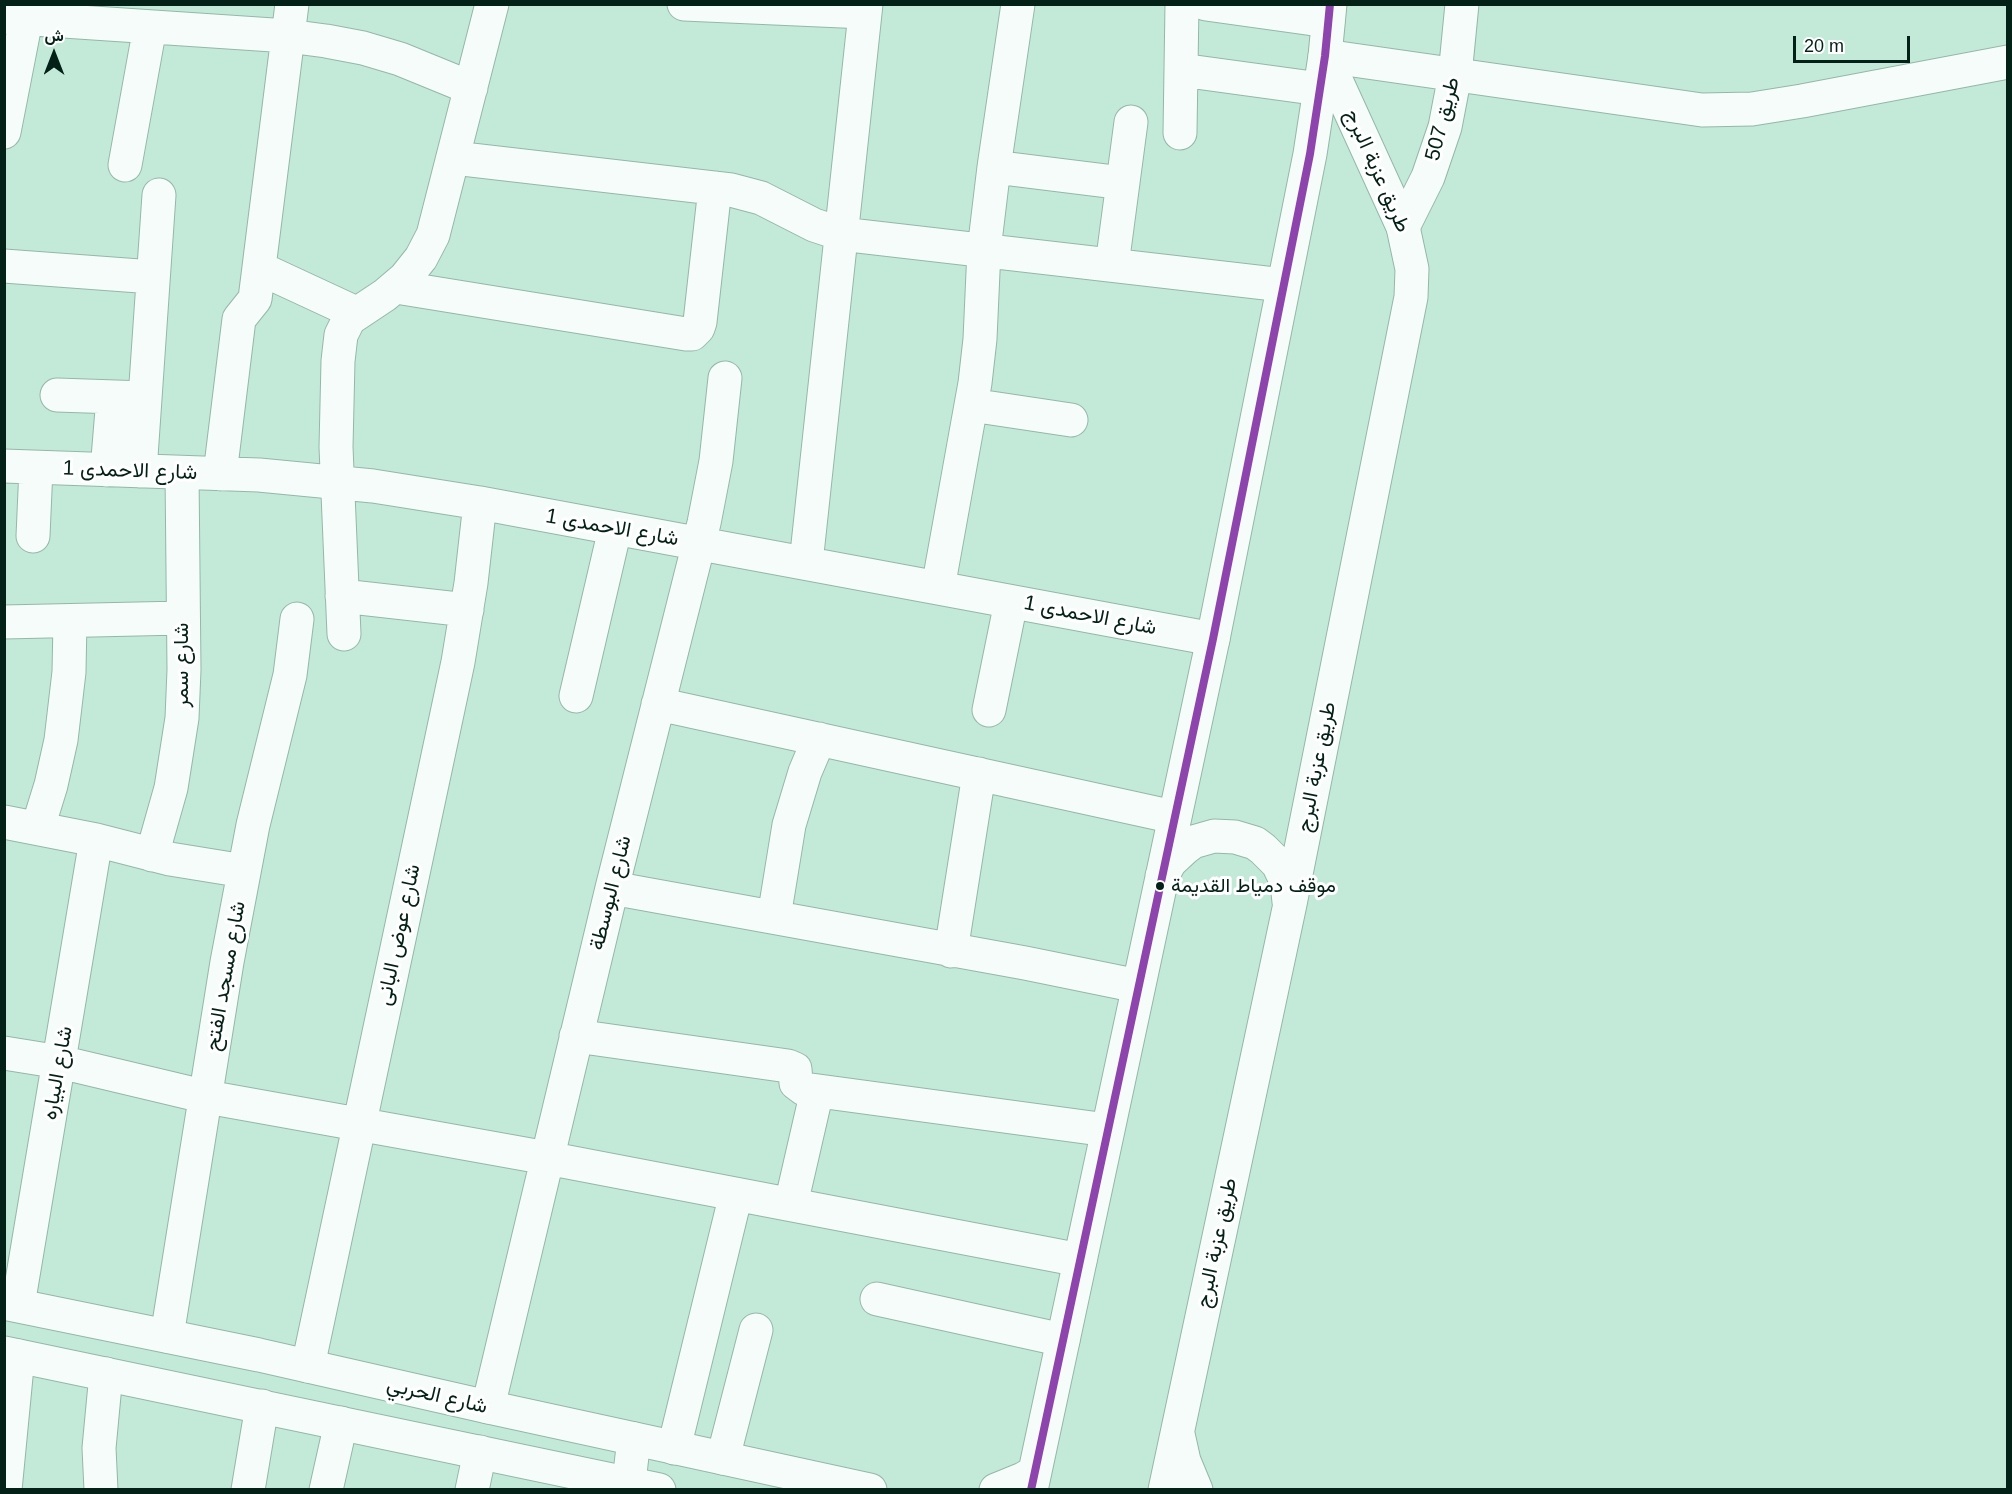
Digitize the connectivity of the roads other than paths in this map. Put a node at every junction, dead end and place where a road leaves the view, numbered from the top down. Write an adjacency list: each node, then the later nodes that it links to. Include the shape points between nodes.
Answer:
1 (492, 4): 16 (street)
2 (684, 4): 7 (street)
3 (1018, 4): 23 (street)
4 (1182, 4): 14 (street)
5 (1206, 4): 9 (street)
6 (1462, 4): 15 (street, طريق 507)
7 (866, 8): 28 (street)
8 (20, 13): 10 (street); 19 (street)
9 (1329, 13): 12 (street, طريق عزبة البرج)
10 (156, 20): 11 (street); 22 (street)
11 (290, 20): 16 (street); 32 (street)
12 (1325, 56): 15 (street); 17 (street, طريق عزبة البرج); 27 (street, طريق عزبة البرج)
13 (2007, 62): 15 (street, via 1802,101 1712,110)
14 (1181, 70): 17 (street); 20 (street)
15 (1455, 75): 27 (street, طريق 507, via 1446,127 1428,177)
16 (471, 87): 21 (street)
17 (1320, 89): 34 (street, طريق عزبة البرج)
18 (1131, 122): 24 (street)
19 (4, 132)
20 (1180, 134)
21 (454, 158): 25 (street); 35 (street, via 433,235 414,268)
22 (125, 165)
23 (994, 167): 24 (street); 29 (street)
24 (1123, 183): 30 (street)
25 (715, 188): 28 (street, via 760,198); 35 (street, via 700,322 690,334)
26 (159, 195): 33 (street)
27 (1403, 227): 77 (street, طريق عزبة البرج, via 1412,269 1410,297)
28 (841, 234): 29 (street); 53 (street)
29 (984, 250): 30 (street); 41 (street)
30 (1112, 265): 34 (street)
31 (4, 266): 33 (street)
32 (259, 268): 36 (street); 47 (street, via 255,298 239,319)
33 (153, 277): 40 (street)
34 (1283, 285): 63 (street, طريق عزبة البرج)
35 (396, 287): 36 (street)
36 (356, 314): 48 (street, via 344,326 339,344)
37 (725, 378): 52 (street, شارع البوسطة, via 716,461)
38 (57, 395): 39 (street)
39 (113, 398): 40 (street); 44 (street)
40 (145, 398): 45 (street)
41 (972, 405): 42 (street); 54 (street)
42 (1071, 420)
43 (20, 467): 44 (street, شارع الاحمدى 1); 51 (street)
44 (107, 470): 45 (street, شارع الاحمدى 1)
45 (140, 471): 46 (street, شارع الاحمدى 1)
46 (182, 473): 47 (street, شارع الاحمدى 1); 58 (street, شارع سمر)
47 (220, 474): 48 (street, شارع الاحمدى 1)
48 (337, 482): 49 (street, شارع الاحمدى 1); 55 (street)
49 (480, 503): 50 (street, شارع الاحمدى 1); 57 (street, شارع عوض البانى)
50 (615, 529): 52 (street, شارع الاحمدى 1); 64 (street)
51 (33, 536)
52 (699, 544): 53 (street, شارع الاحمدى 1); 65 (street, شارع البوسطة)
53 (806, 563): 54 (street, شارع الاحمدى 1)
54 (938, 588): 56 (street, شارع الاحمدى 1)
55 (342, 596): 57 (street); 62 (street)
56 (1011, 602): 63 (street, شارع الاحمدى 1); 66 (street)
57 (467, 610): 86 (street, شارع عوض البانى)
58 (182, 618): 60 (street); 73 (street, شارع سمر, via 180,741)
59 (297, 619): 74 (street, شارع مسجد الفتح, via 290,675 263,777)
60 (69, 621): 61 (street); 71 (street, via 69,672 61,740)
61 (4, 622)
62 (344, 634)
63 (1213, 639): 69 (street, طريق عزبة البرج)
64 (576, 696)
65 (658, 704): 67 (street); 76 (street, شارع البوسطة)
66 (989, 710)
67 (819, 739): 68 (street); 78 (street, via 789,825)
68 (979, 774): 69 (street); 79 (street)
69 (1174, 817): 75 (street, طريق عزبة البرج)
70 (4, 822): 71 (street)
71 (38, 827): 72 (street)
72 (96, 840): 73 (street); 83 (street, شارع البياره)
73 (152, 855): 74 (street)
74 (244, 872): 85 (street, شارع مسجد الفتح)
75 (1160, 881): 77 (street, via 1170,862 1185,848 1214,836 1234,837 1255,843 1278,864 1287,883); 80 (street, طريق عزبة البرج)
76 (612, 888): 78 (street); 81 (street, شارع البوسطة)
77 (1290, 904): 103 (street, طريق عزبة البرج)
78 (774, 917): 79 (street)
79 (951, 951): 80 (street)
80 (1138, 986): 87 (street, طريق عزبة البرج)
81 (576, 1036): 84 (street, via 788,1066 795,1069 798,1086); 88 (street, شارع البوسطة)
82 (4, 1053): 83 (street)
83 (60, 1062): 85 (street); 93 (street, شارع البياره)
84 (817, 1091): 87 (street); 90 (street)
85 (207, 1097): 86 (street); 95 (street, شارع مسجد الفتح)
86 (359, 1124): 88 (street); 98 (street, شارع عوض البانى)
87 (1107, 1130): 91 (street, طريق عزبة البرج)
88 (547, 1158): 89 (street); 101 (street, شارع البوسطة)
89 (736, 1194): 90 (street); 105 (street)
90 (791, 1204): 91 (street)
91 (1080, 1260): 96 (street, طريق عزبة البرج)
92 (877, 1299): 96 (street)
93 (11, 1304): 95 (street, شارع الحربي)
94 (756, 1330): 107 (street)
95 (167, 1336): 98 (street, شارع الحربي)
96 (1063, 1340): 108 (street, طريق عزبة البرج)
97 (11, 1354): 99 (street); 110 (street)
98 (308, 1366): 101 (street, شارع الحربي)
99 (106, 1374): 100 (street); 111 (street, via 99,1448)
100 (262, 1406): 102 (street); 112 (street)
101 (488, 1407): 104 (street, شارع الحربي)
102 (342, 1423): 106 (street); 113 (street)
103 (1177, 1428): 117 (street, طريق عزبة البرج); 118 (street)
104 (634, 1439): 105 (street, شارع الحربي); 109 (street)
105 (674, 1448): 107 (street, شارع الحربي)
106 (480, 1452): 109 (street); 114 (street)
107 (723, 1458): 115 (street, شارع الحربي)
108 (1033, 1481): 116 (street, via 1023,1479)
109 (638, 1487)
110 (5, 1490)
111 (101, 1490)
112 (248, 1490)
113 (326, 1490)
114 (472, 1490)
115 (870, 1490)
116 (996, 1490)
117 (1165, 1490)
118 (1196, 1490)

